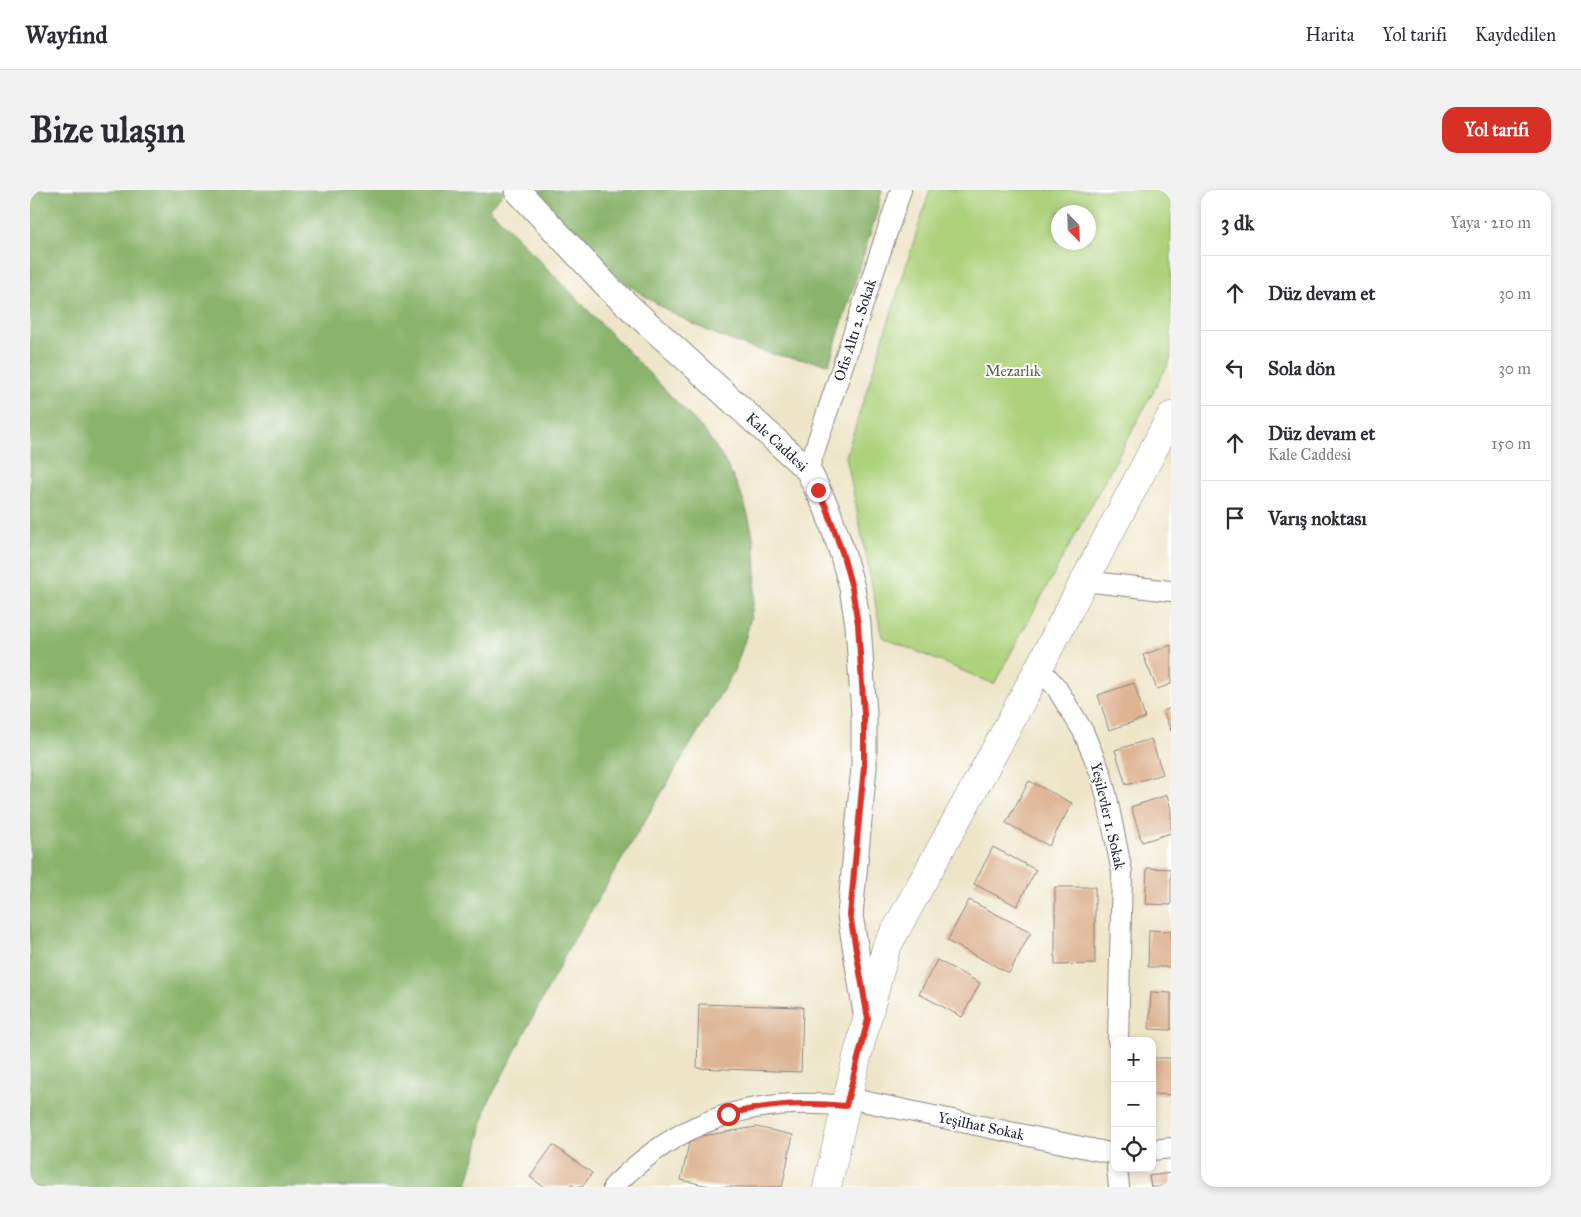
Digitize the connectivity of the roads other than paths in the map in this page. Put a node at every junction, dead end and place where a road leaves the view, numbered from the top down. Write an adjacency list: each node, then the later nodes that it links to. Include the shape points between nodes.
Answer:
1 (517, 190): 4 (street, Kale Caddesi, via 611,290)
2 (901, 190): 4 (street, Ofis Altı 2. Sokak)
3 (1171, 416): 5 (main road)
4 (808, 470): 8 (street, Kale Caddesi, via 827,509 842,552 858,624 864,767 850,915)
5 (1084, 581): 6 (street); 7 (main road)
6 (1171, 592)
7 (1039, 668): 8 (main road, via 886,948); 9 (street, Yeşilevler 1. Sokak, via 1056,687 1084,730 1101,774 1109,807 1122,872)
8 (868, 1019): 10 (main road)
9 (1118, 1037)
10 (847, 1102): 13 (street, Yeşilhat Sokak); 15 (street, Yeşilhat Sokak, via 786,1103 728,1114 675,1137 651,1153); 16 (main road)
11 (1171, 1148): 12 (street)
12 (1156, 1150)
13 (1111, 1153)
14 (1117, 1172): 17 (street)
15 (613, 1187)
16 (827, 1187)
17 (1119, 1187)

